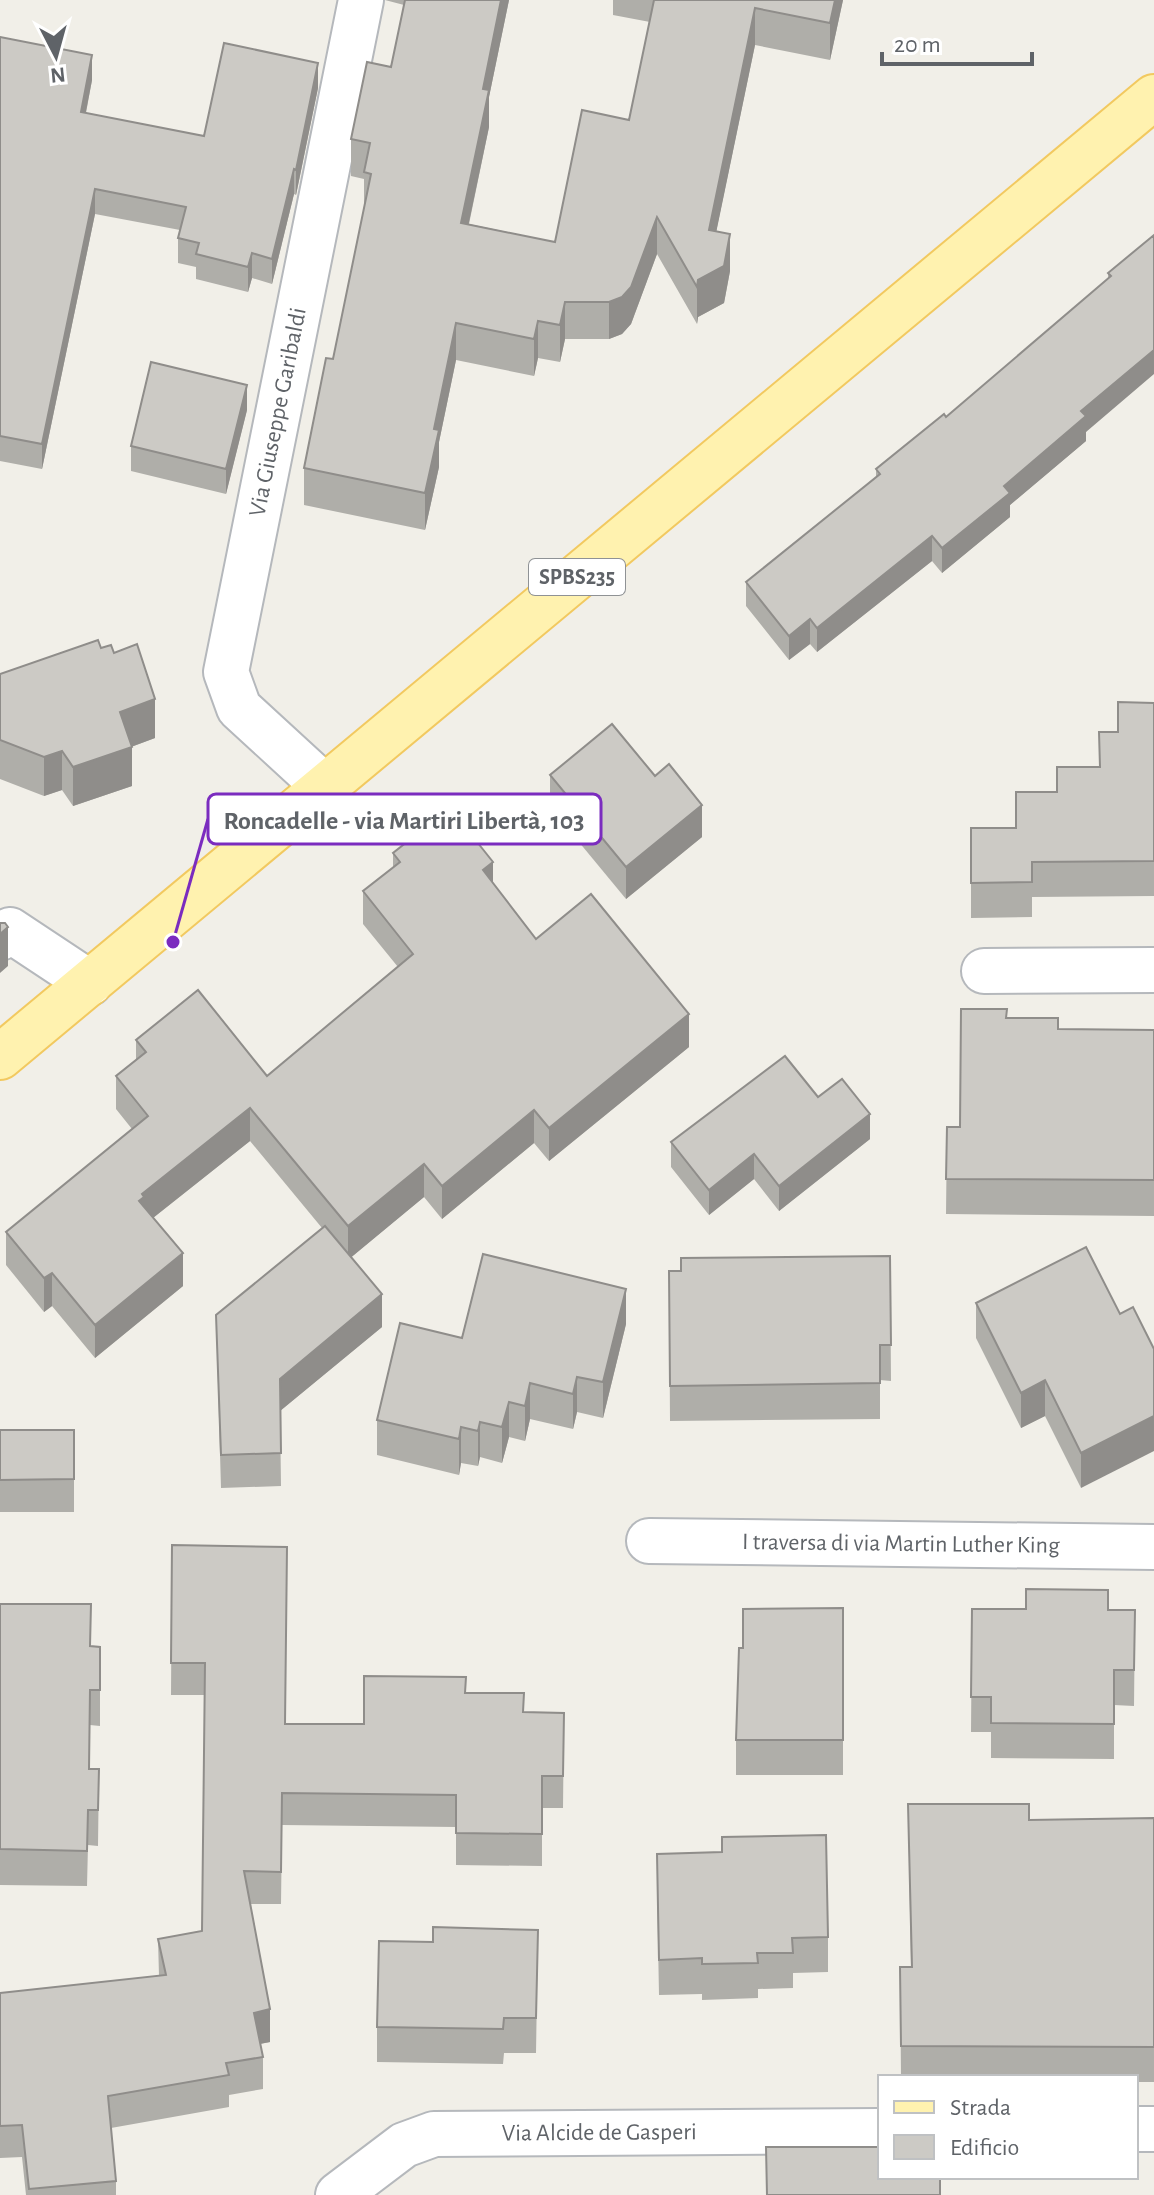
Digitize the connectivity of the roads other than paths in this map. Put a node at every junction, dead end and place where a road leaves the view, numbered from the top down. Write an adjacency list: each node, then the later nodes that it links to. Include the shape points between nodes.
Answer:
1 (361, 0): 3 (street, Via Giuseppe Garibaldi, via 226,672 239,708)
2 (1154, 97): 3 (main road, SPBS235)
3 (325, 787): 7 (main road, SPBS235)
4 (0, 938): 7 (street, via 10,930)
5 (1154, 970): 6 (street)
6 (984, 971)
7 (90, 983): 8 (main road, SPBS235)
8 (0, 1057)
9 (649, 1541): 10 (street, I traversa di via Martin Luther King)
10 (1154, 1547)
11 (878, 2131): 12 (street, Via Alcide de Gasperi, via 434,2134 404,2145)
12 (338, 2195)

